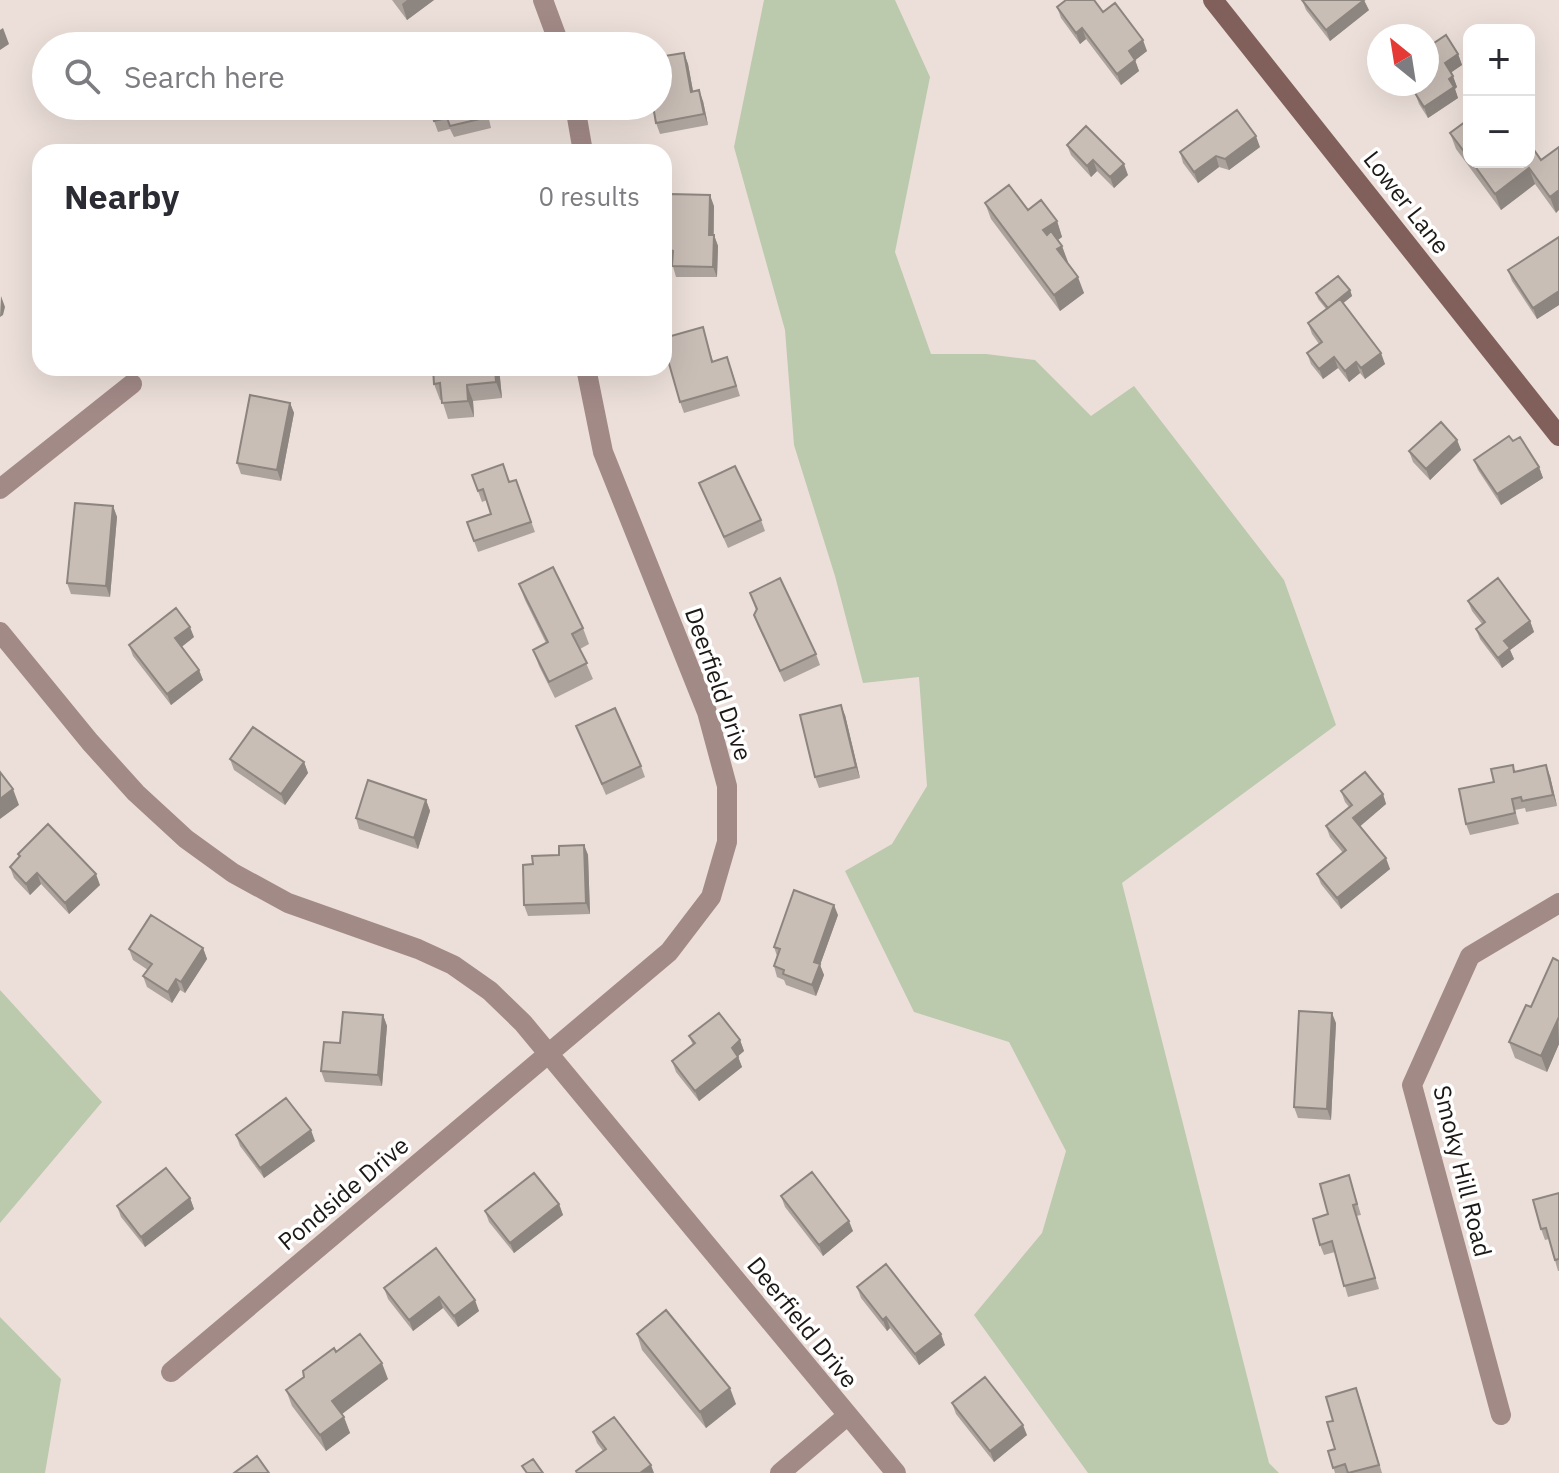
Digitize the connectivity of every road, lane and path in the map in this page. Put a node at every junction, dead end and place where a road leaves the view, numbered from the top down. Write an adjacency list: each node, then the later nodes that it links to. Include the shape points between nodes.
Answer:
1 (543, 0): 3 (street)
2 (1213, 0): 8 (street, Lower Lane)
3 (555, 32)
4 (577, 120): 5 (street)
5 (582, 144)
6 (588, 376): 12 (street, Deerfield Drive, via 603,452 707,712 727,786 727,842 711,897 669,952)
7 (132, 384): 9 (street)
8 (1559, 436)
9 (0, 489)
10 (0, 632): 12 (street, Deerfield Drive, via 90,742 186,839 288,903 453,965 490,991)
11 (1559, 903): 14 (street, Smoky Hill Road, via 1470,956 1412,1085)
12 (549, 1054): 13 (street, Pondside Drive); 15 (street, Deerfield Drive)
13 (171, 1372)
14 (1501, 1415)
15 (847, 1416): 16 (street); 17 (street, Deerfield Drive)
16 (780, 1473)
17 (896, 1473)

